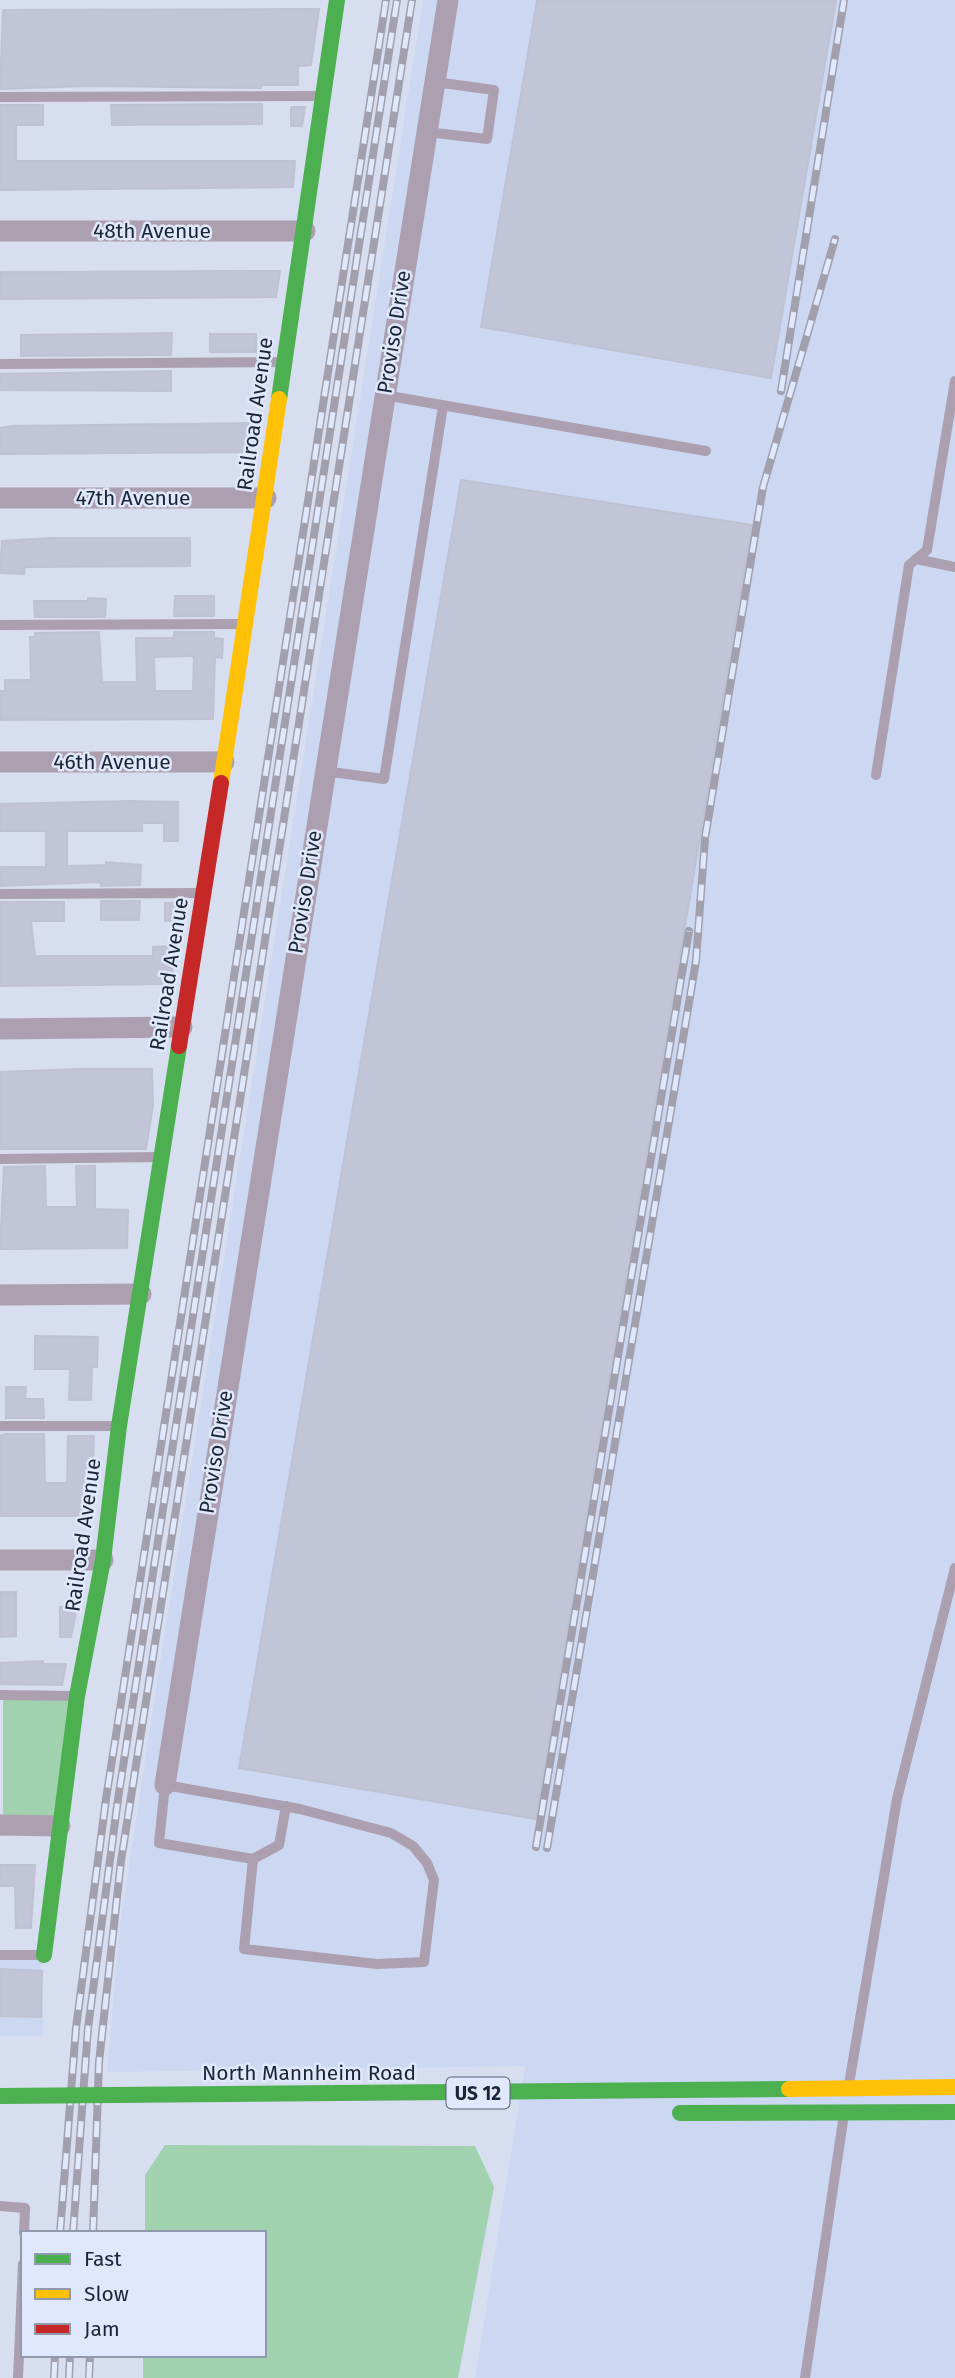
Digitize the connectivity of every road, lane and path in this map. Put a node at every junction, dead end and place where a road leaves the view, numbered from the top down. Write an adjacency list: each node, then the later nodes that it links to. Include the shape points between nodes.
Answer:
1 (337, 0): 4 (street, Railroad Avenue)
2 (448, 0): 3 (street, Proviso Drive)
3 (435, 82): 6 (street, Proviso Drive); 6 (lane, via 494,90 487,139)
4 (323, 96): 5 (lane); 8 (street, Railroad Avenue)
5 (0, 97)
6 (426, 132): 12 (street, Proviso Drive)
7 (0, 231): 8 (street, 48th Avenue)
8 (305, 231): 9 (street, Railroad Avenue)
9 (282, 362): 10 (lane); 16 (street, Railroad Avenue)
10 (0, 364)
11 (955, 381): 17 (lane, via 927,550)
12 (384, 395): 13 (lane); 23 (street, Proviso Drive)
13 (443, 406): 14 (lane); 23 (lane, via 384,779)
14 (706, 451)
15 (0, 498): 16 (street, 47th Avenue)
16 (266, 498): 19 (street, Railroad Avenue)
17 (916, 559): 18 (lane); 24 (lane, via 909,565)
18 (955, 567)
19 (245, 624): 20 (lane); 22 (street, Railroad Avenue)
20 (0, 625)
21 (0, 762): 22 (street, 46th Avenue)
22 (224, 762): 25 (street, Railroad Avenue)
23 (324, 771): 40 (street, Proviso Drive)
24 (876, 775)
25 (203, 893): 26 (lane); 27 (street, Railroad Avenue)
26 (0, 894)
27 (182, 1027): 28 (street); 29 (street, Railroad Avenue)
28 (0, 1029)
29 (163, 1157): 30 (lane); 31 (street, Railroad Avenue)
30 (0, 1159)
31 (141, 1294): 32 (street); 34 (street, Railroad Avenue)
32 (0, 1295)
33 (0, 1426): 34 (lane)
34 (119, 1426): 36 (street, Railroad Avenue)
35 (0, 1560): 36 (street)
36 (103, 1560): 39 (street, Railroad Avenue)
37 (955, 1568): 55 (lane, via 897,1799)
38 (0, 1695): 39 (lane)
39 (77, 1696): 43 (street, Railroad Avenue)
40 (165, 1785): 41 (lane); 44 (lane, via 159,1843)
41 (286, 1806): 44 (lane, via 279,1846); 44 (lane, via 391,1833 414,1846 434,1880 424,1962 377,1964 244,1949)
42 (0, 1825): 43 (street)
43 (60, 1826): 46 (street, Railroad Avenue)
44 (253, 1859)
45 (0, 1955): 46 (lane)
46 (44, 1955)
47 (955, 2088): 48 (street, North Mannheim Road / US 12, bridge)
48 (0, 2096)
49 (955, 2112): 50 (street, bridge)
50 (667, 2113)
51 (0, 2206): 52 (lane, via 25,2208)
52 (24, 2231)
53 (21, 2310): 54 (lane)
54 (18, 2378)
55 (805, 2378)

